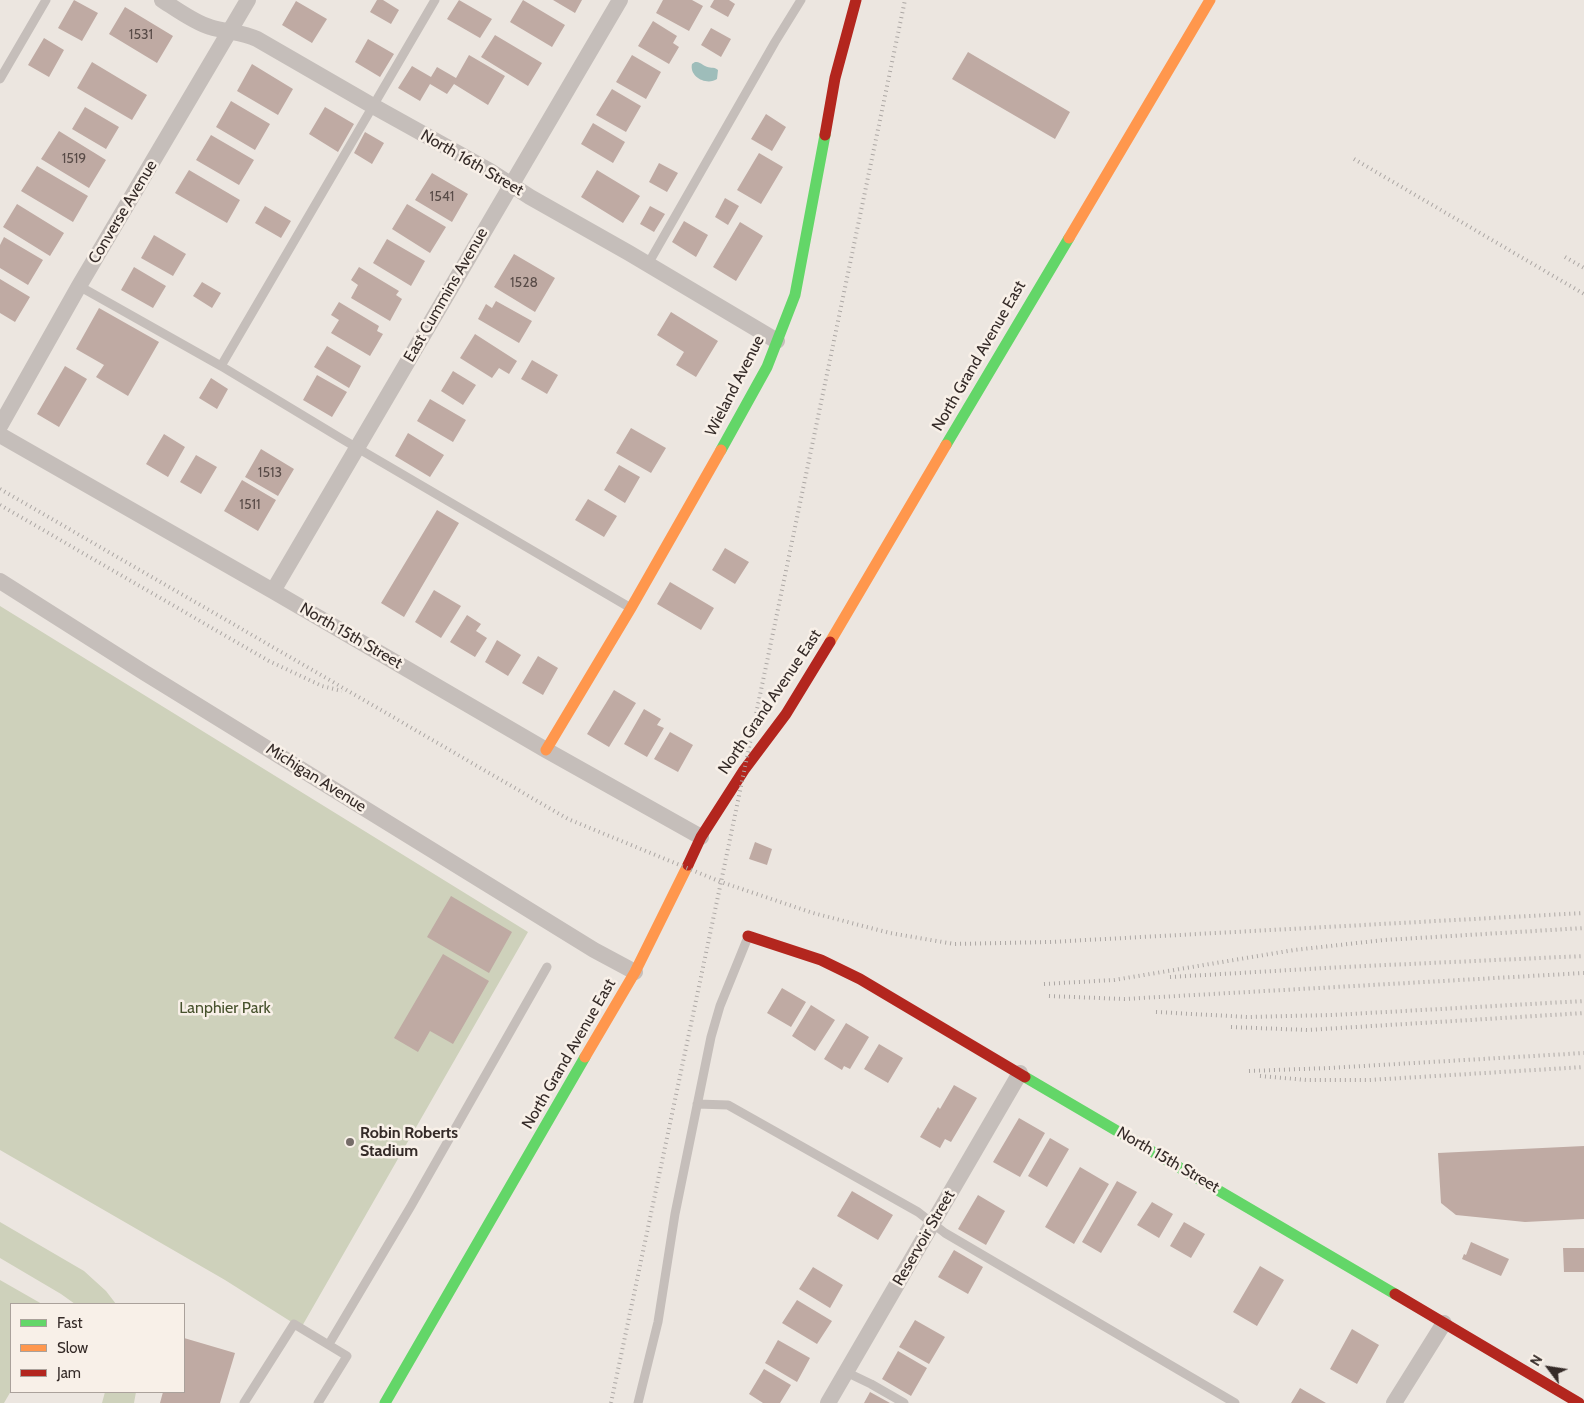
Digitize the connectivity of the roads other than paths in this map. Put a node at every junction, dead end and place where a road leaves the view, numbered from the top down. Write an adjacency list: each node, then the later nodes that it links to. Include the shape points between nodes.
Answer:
1 (46, 0): 10 (lane)
2 (162, 0): 9 (street, North 16th Street, via 208,27)
3 (248, 0): 9 (street, Converse Avenue)
4 (435, 0): 11 (lane)
5 (620, 0): 12 (street, East Cummins Avenue)
6 (801, 0): 13 (lane)
7 (856, 0): 15 (street, Wieland Avenue, via 835,78 795,295)
8 (1210, 0): 24 (street, North Grand Avenue East, via 814,669)
9 (229, 32): 11 (street, North 16th Street, via 250,36); 14 (street, Converse Avenue)
10 (0, 79)
11 (373, 106): 12 (street, North 16th Street); 16 (lane)
12 (511, 184): 13 (street, North 16th Street); 19 (street, East Cummins Avenue)
13 (648, 264): 15 (street, North 16th Street)
14 (79, 286): 16 (lane); 17 (street, Converse Avenue)
15 (776, 341): 22 (street, Wieland Avenue, via 767,367)
16 (221, 366): 19 (lane)
17 (0, 426)
18 (0, 435): 21 (street, North 15th Street)
19 (356, 447): 21 (street, East Cummins Avenue); 22 (lane)
20 (0, 581): 27 (street, Michigan Avenue, via 568,934)
21 (273, 591): 23 (street, North 15th Street)
22 (631, 608): 23 (street, Wieland Avenue)
23 (546, 750): 24 (street, North 15th Street)
24 (702, 837): 27 (street, North Grand Avenue East)
25 (748, 936): 28 (street, North 15th Street, via 821,960 860,979); 29 (lane, via 720,1006)
26 (547, 967): 32 (lane)
27 (635, 972): 36 (street, North Grand Avenue East)
28 (1020, 1073): 30 (street, Reservoir Street); 31 (street, North 15th Street)
29 (697, 1104): 30 (lane, via 728,1105 918,1212); 37 (lane, via 658,1322)
30 (932, 1223): 33 (street, Reservoir Street); 40 (lane)
31 (1444, 1323): 41 (street); 42 (street, North 15th Street)
32 (329, 1344): 34 (lane, via 294,1324); 35 (lane, via 347,1356)
33 (846, 1372): 38 (street, Reservoir Street); 39 (lane)
34 (244, 1403)
35 (318, 1403)
36 (385, 1403)
37 (638, 1403)
38 (828, 1403)
39 (904, 1403)
40 (1235, 1403)
41 (1394, 1403)
42 (1579, 1403)

